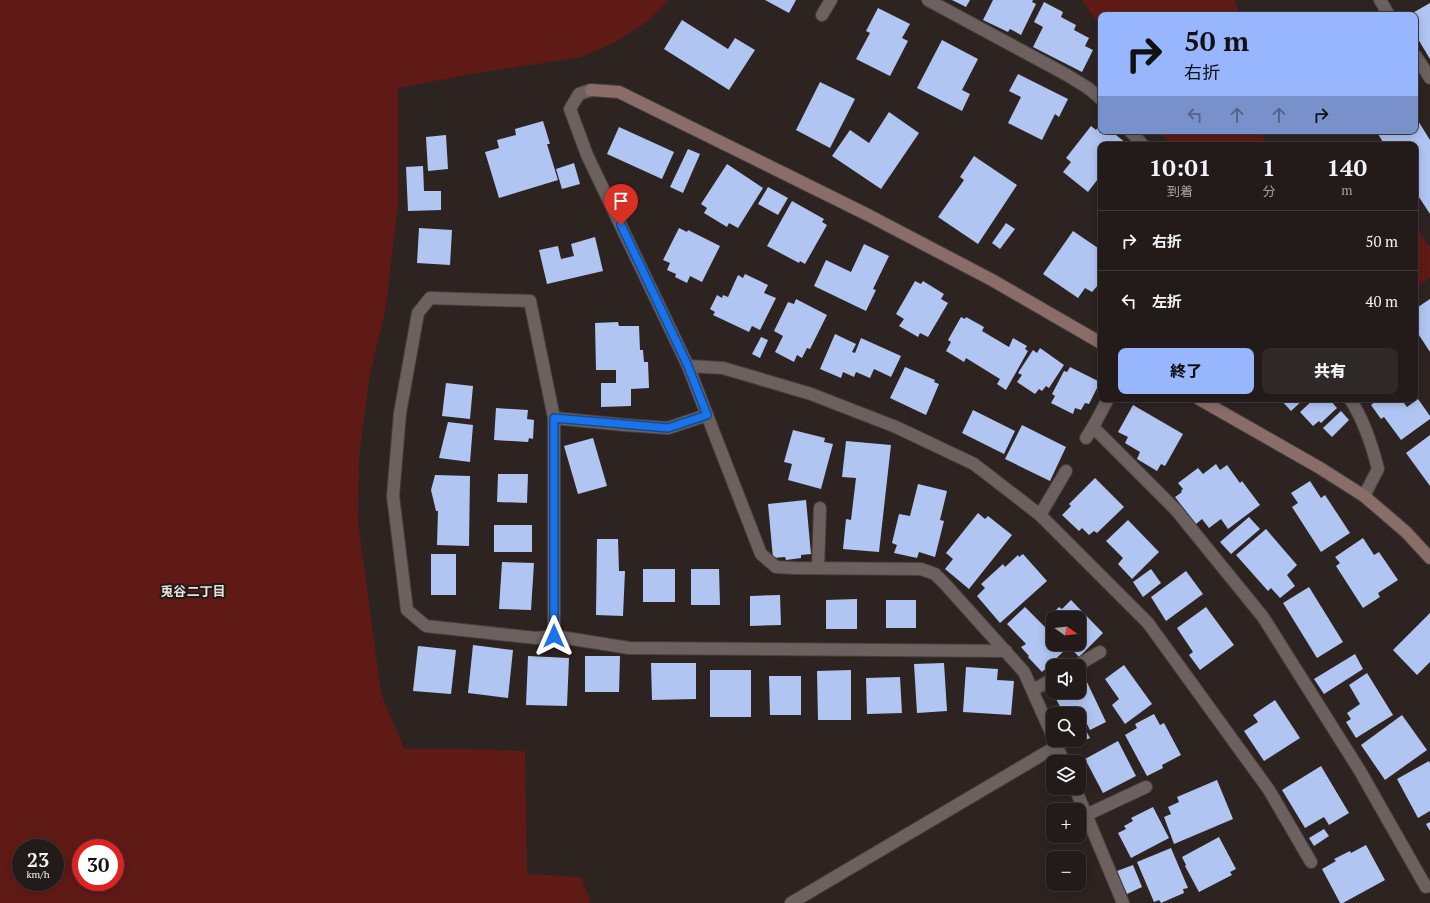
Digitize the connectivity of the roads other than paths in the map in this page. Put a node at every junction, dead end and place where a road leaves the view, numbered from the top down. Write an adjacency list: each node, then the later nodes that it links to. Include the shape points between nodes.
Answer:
1 (831, 0): 5 (street)
2 (928, 0): 8 (street, via 1067,75)
3 (1380, 0): 4 (street)
4 (1387, 12)
5 (822, 15)
6 (1418, 60): 7 (street)
7 (1430, 78)
8 (1098, 96)
9 (1133, 134): 10 (street)
10 (1139, 142)
11 (1098, 341): 12 (street, via 992,280 868,215 619,92 591,90 579,94 570,109 587,155)
12 (688, 366): 16 (street); 23 (street, via 723,368 811,394 896,427 974,464)
13 (1106, 402): 18 (street)
14 (1204, 402): 21 (street)
15 (1352, 402): 21 (street, via 1373,448 1378,469)
16 (707, 415): 17 (street, via 668,428); 25 (street, via 761,554 776,567)
17 (554, 418): 26 (street); 26 (street, via 530,301 430,298 418,313 400,413 393,496 407,610 426,626 536,638)
18 (1093, 427): 19 (street); 37 (street, via 1176,510 1263,616 1360,771)
19 (1086, 438)
20 (1066, 471): 23 (street)
21 (1364, 496): 24 (street, via 1406,532)
22 (820, 508): 25 (street)
23 (1040, 516): 36 (street, via 1148,623 1269,790)
24 (1430, 558)
25 (818, 568): 27 (street, via 921,569 935,574)
26 (554, 636): 27 (street, via 629,648)
27 (1006, 651): 31 (street, via 1024,672)
28 (1100, 652): 29 (street)
29 (1086, 660)
30 (1046, 683): 31 (street)
31 (1033, 690): 32 (street)
32 (1046, 720)
33 (1046, 747): 38 (street)
34 (1146, 787): 35 (street)
35 (1086, 815): 39 (street)
36 (1311, 862)
37 (1429, 890)
38 (791, 903)
39 (1123, 903)

